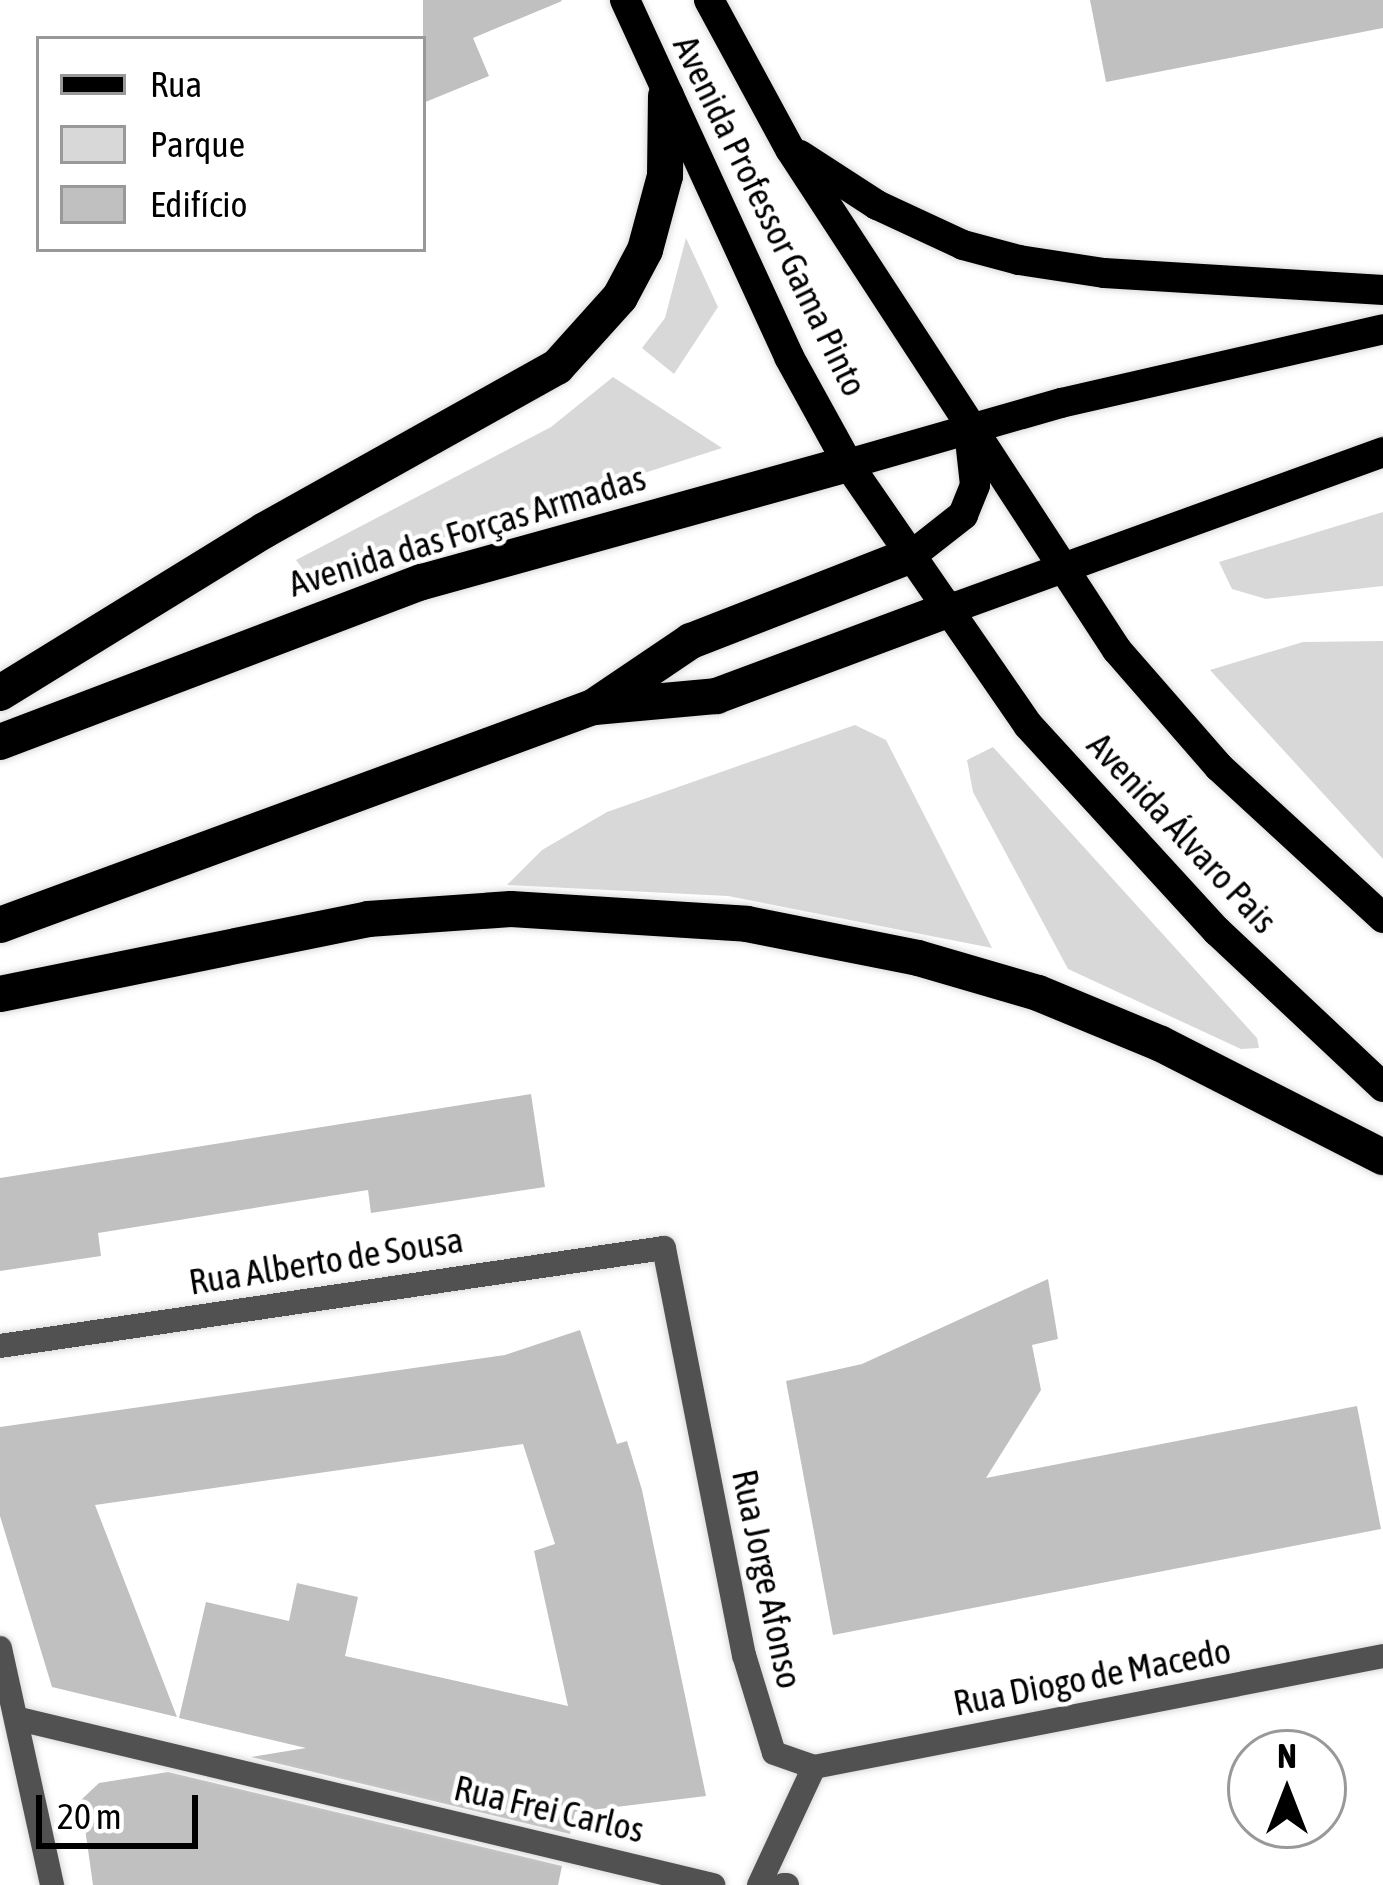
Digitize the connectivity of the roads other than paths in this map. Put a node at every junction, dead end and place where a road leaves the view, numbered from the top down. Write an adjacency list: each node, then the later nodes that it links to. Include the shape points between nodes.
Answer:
1 (625, 0): 3 (main road, Avenida Professor Gama Pinto)
2 (709, 0): 4 (main road, Avenida Professor Gama Pinto)
3 (666, 96): 9 (main road, Avenida Professor Gama Pinto); 13 (highway, via 665,176 645,250 620,297 557,367 265,530)
4 (790, 149): 5 (main road, via 877,205 962,245 1019,260); 7 (main road, Avenida Professor Gama Pinto)
5 (1383, 290)
6 (1383, 329): 7 (main road, Avenida das Forças Armadas)
7 (968, 428): 9 (main road, Avenida das Forças Armadas); 10 (main road, via 975,485 962,515); 11 (main road, Avenida Professor Gama Pinto)
8 (1383, 452): 11 (main road)
9 (848, 464): 10 (main road, Avenida Professor Gama Pinto); 15 (highway, Avenida das Forças Armadas, via 422,582)
10 (912, 555): 12 (main road, Avenida Álvaro Pais); 14 (highway, via 691,641)
11 (1060, 571): 12 (main road); 16 (main road, Avenida Álvaro Pais, via 1220,767)
12 (950, 610): 14 (highway, via 716,696); 19 (main road, Avenida Álvaro Pais, via 1028,725 1092,798 1216,931)
13 (0, 694)
14 (593, 707): 17 (highway)
15 (0, 742)
16 (1383, 918)
17 (0, 926)
18 (0, 994): 20 (highway, via 368,920 511,910 747,924 918,958 1039,993 1160,1044)
19 (1383, 1087)
20 (1383, 1157)
21 (664, 1248): 22 (street, Rua Alberto de Sousa); 26 (street, Rua Jorge Afonso, via 760,1718 774,1754)
22 (0, 1346)
23 (0, 1648): 25 (street)
24 (1383, 1656): 26 (street, Rua Diogo de Macedo)
25 (19, 1719): 27 (street); 28 (street, Rua Frei Carlos)
26 (814, 1767): 29 (street)
27 (52, 1885)
28 (713, 1885)
29 (759, 1885)

